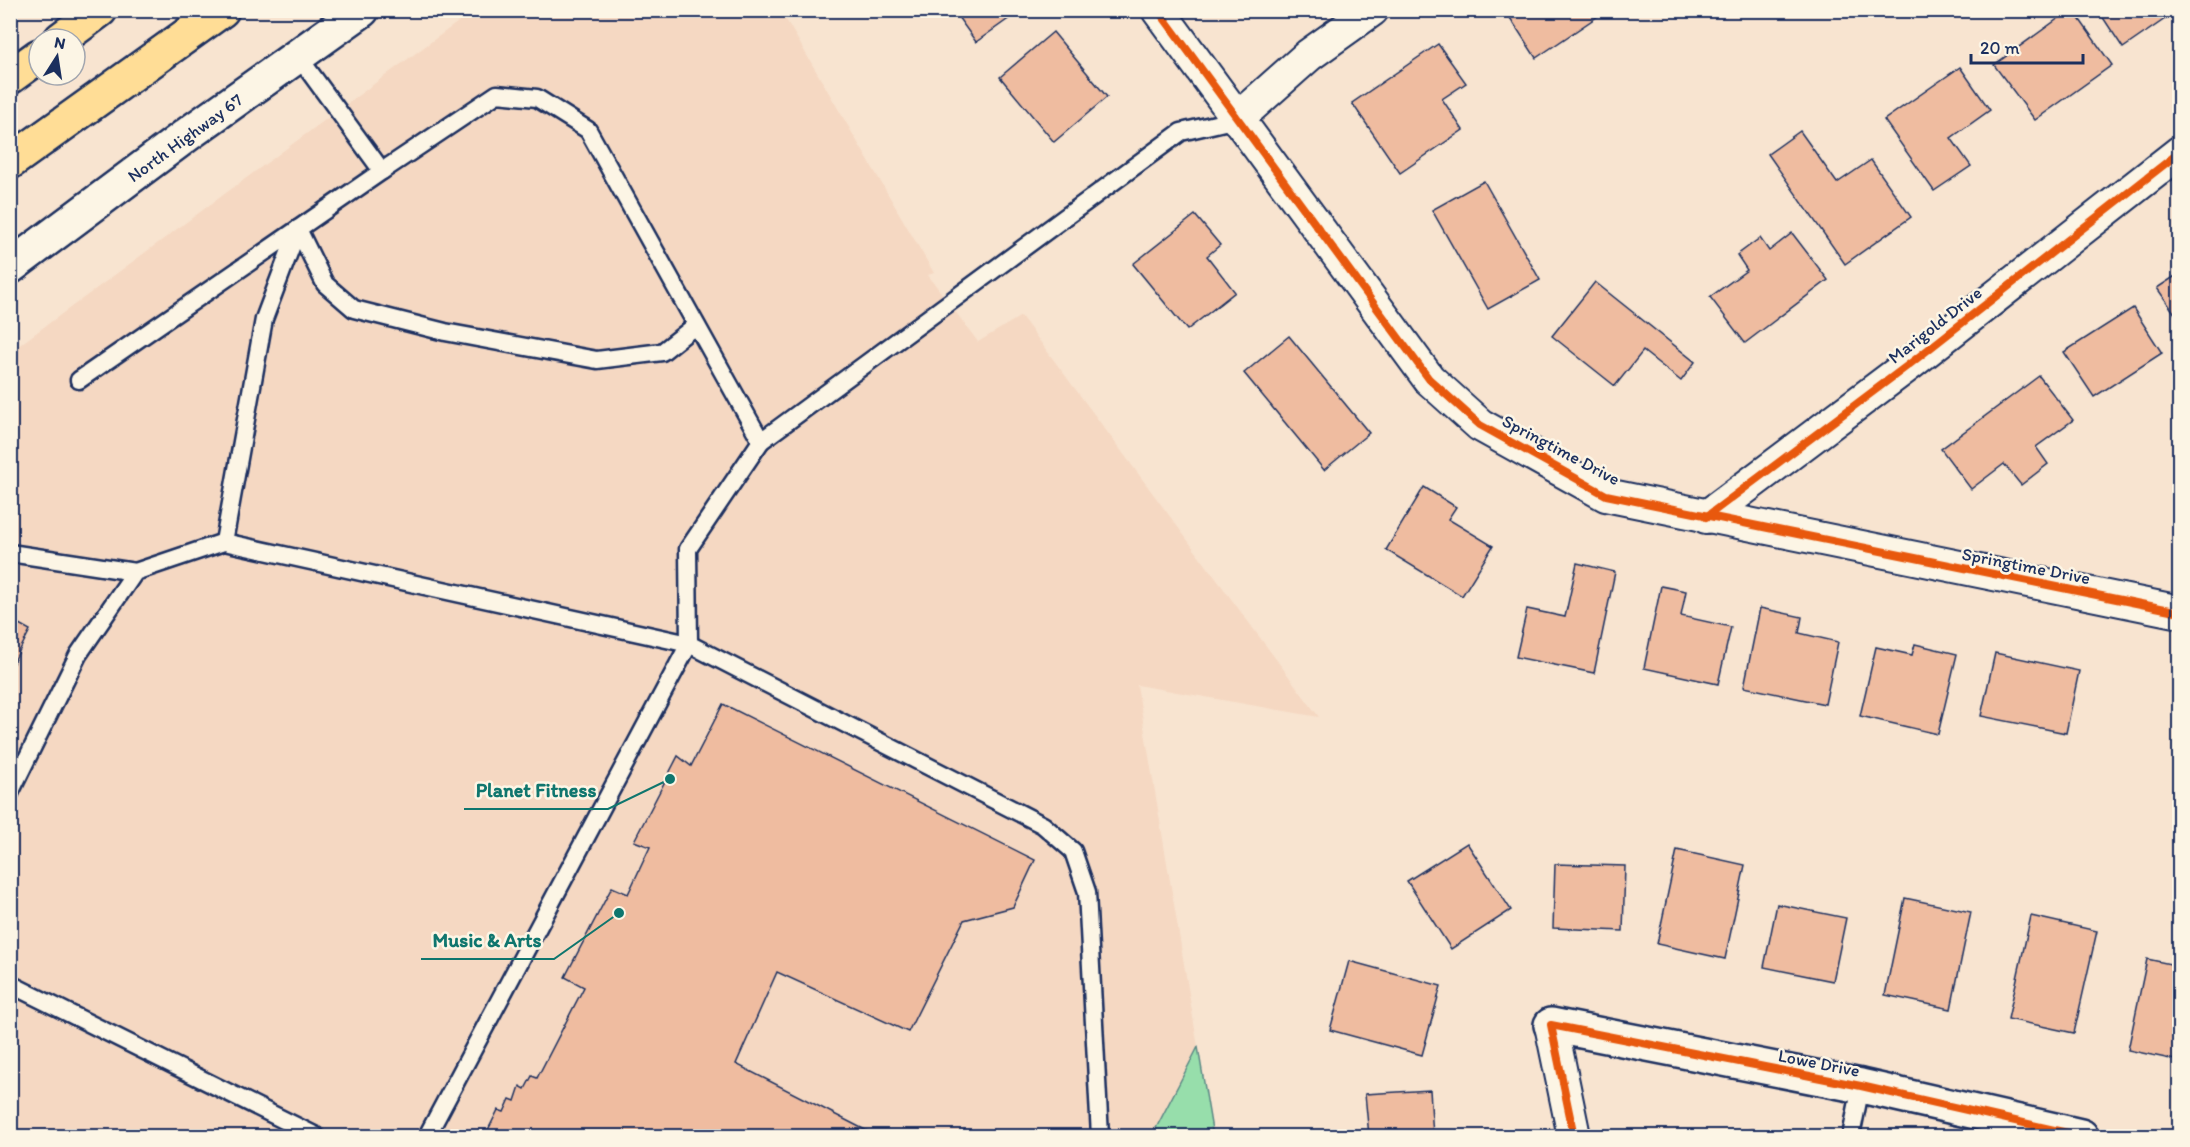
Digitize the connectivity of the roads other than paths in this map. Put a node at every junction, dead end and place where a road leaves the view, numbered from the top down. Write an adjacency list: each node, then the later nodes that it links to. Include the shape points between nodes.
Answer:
1 (100, 10): 6 (highway)
2 (222, 10): 12 (highway)
3 (362, 10): 7 (street, North Highway 67)
4 (1158, 10): 10 (street, Springtime Drive)
5 (1372, 10): 10 (street, via 1309,55)
6 (78, 27)
7 (298, 56): 13 (lane); 15 (street, North Highway 67)
8 (27, 65): 9 (highway)
9 (10, 77)
10 (1238, 119): 18 (lane, via 1181,132); 19 (street, Springtime Drive, via 1429,379 1480,425 1606,495)
11 (2180, 152): 19 (street, Marigold Drive, via 1911,363)
12 (10, 162)
13 (382, 171): 14 (lane); 16 (lane, via 497,94 537,98 588,130)
14 (298, 229): 16 (lane, via 325,284 354,309 445,332 597,360 662,352); 17 (lane); 20 (lane, via 264,319)
15 (10, 267)
16 (696, 325): 18 (lane)
17 (79, 381)
18 (760, 441): 24 (lane, via 688,549)
19 (1706, 517): 23 (street, Springtime Drive)
20 (224, 542): 22 (lane); 24 (lane)
21 (10, 553): 22 (lane)
22 (135, 572): 25 (lane, via 78,656)
23 (2180, 612)
24 (689, 644): 30 (lane); 31 (lane, via 1043,825 1073,851 1087,892)
25 (10, 793)
26 (10, 984): 29 (lane)
27 (1551, 1025): 28 (street, Lowe Drive); 32 (street)
28 (1861, 1086): 33 (lane); 34 (street, Lowe Drive)
29 (316, 1137)
30 (427, 1137)
31 (1100, 1137)
32 (1574, 1137)
33 (1851, 1137)
34 (2081, 1137)

